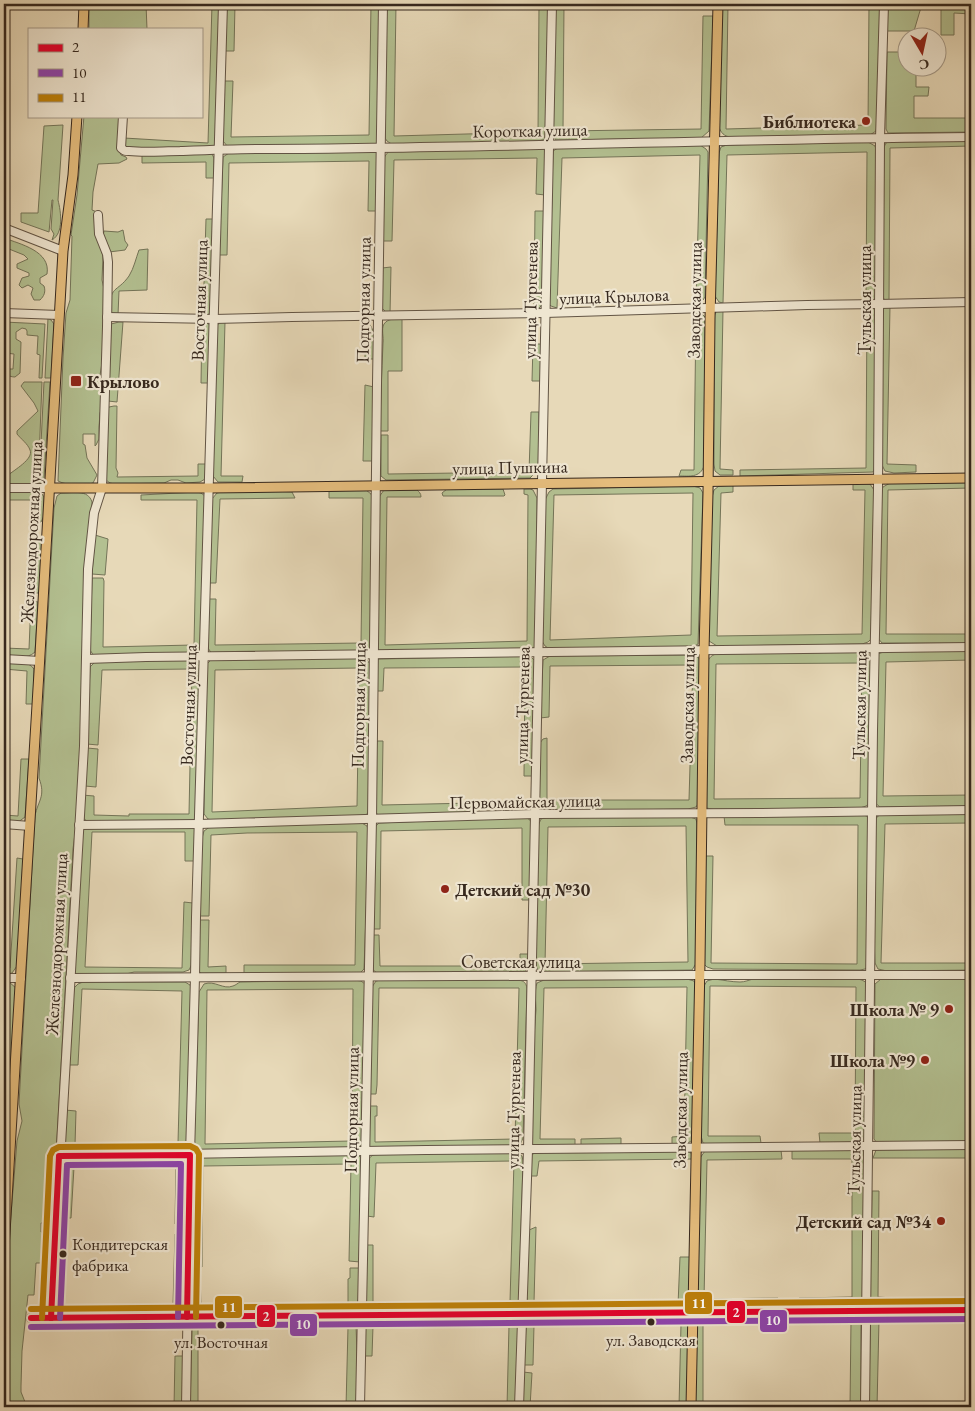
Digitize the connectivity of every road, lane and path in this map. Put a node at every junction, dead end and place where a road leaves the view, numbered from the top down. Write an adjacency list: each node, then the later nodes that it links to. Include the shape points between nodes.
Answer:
1 (84, 4): 7 (main road)
2 (223, 4): 15 (street, Восточная улица)
3 (383, 4): 14 (street, Подгорная улица)
4 (552, 4): 13 (street, улица Тургенева)
5 (718, 4): 12 (main road, Заводская улица)
6 (884, 4): 11 (street, Тульская улица)
7 (83, 28)
8 (78, 118): 18 (main road, Железнодорожная улица)
9 (123, 118): 15 (street, Короткая улица, via 121,148 126,151)
10 (971, 137): 11 (street, Короткая улица)
11 (880, 138): 12 (street, Короткая улица); 20 (street, Тульская улица)
12 (714, 142): 13 (street, Короткая улица); 21 (main road, Заводская улица)
13 (549, 144): 14 (street, Короткая улица); 23 (street, улица Тургенева)
14 (380, 148): 15 (street, Короткая улица); 25 (street, Подгорная улица)
15 (218, 149): 27 (street, Восточная улица)
16 (98, 215): 26 (street, Железнодорожная улица, via 99,234 107,254)
17 (4, 228): 18 (street)
18 (63, 250): 24 (main road, Железнодорожная улица)
19 (971, 302): 20 (street, улица Крылова)
20 (879, 304): 21 (street, улица Крылова); 28 (street, Тульская улица)
21 (710, 308): 23 (street, улица Крылова); 30 (main road, Заводская улица)
22 (4, 313): 24 (street)
23 (545, 313): 25 (street, улица Крылова); 31 (street, улица Тургенева)
24 (59, 315): 34 (main road, Железнодорожная улица)
25 (378, 316): 27 (street, улица Крылова); 32 (street, Подгорная улица)
26 (107, 317): 27 (street, улица Крылова); 35 (street, Железнодорожная улица)
27 (214, 319): 36 (street, Восточная улица)
28 (878, 478): 29 (main road, улица Пушкина); 30 (main road, улица Пушкина); 38 (street, Тульская улица)
29 (971, 478)
30 (708, 480): 31 (main road, улица Пушкина); 39 (main road, Заводская улица)
31 (541, 483): 32 (main road, улица Пушкина); 40 (street, улица Тургенева)
32 (376, 486): 36 (main road, улица Пушкина); 41 (street, Подгорная улица)
33 (4, 488): 34 (street)
34 (49, 488): 35 (main road, улица Пушкина); 45 (main road, Железнодорожная улица)
35 (102, 488): 36 (main road, улица Пушкина); 44 (street, Железнодорожная улица, via 94,514 88,569)
36 (209, 488): 42 (street, Восточная улица)
37 (971, 647): 38 (street)
38 (874, 648): 39 (street); 47 (street, Тульская улица)
39 (704, 651): 40 (street); 49 (main road, Заводская улица)
40 (538, 653): 41 (street); 48 (street, улица Тургенева)
41 (374, 655): 42 (street); 50 (street, Подгорная улица)
42 (204, 656): 44 (street); 52 (street, Восточная улица)
43 (4, 659): 45 (street)
44 (86, 659): 53 (street, Железнодорожная улица)
45 (40, 661): 54 (main road, Железнодорожная улица)
46 (971, 810): 47 (street, Первомайская улица)
47 (873, 811): 49 (street, Первомайская улица); 56 (street, Тульская улица)
48 (535, 814): 49 (street, Первомайская улица); 50 (street, Первомайская улица); 58 (street, улица Тургенева)
49 (701, 814): 55 (main road, Заводская улица)
50 (372, 819): 52 (street, Первомайская улица); 60 (street, Подгорная улица)
51 (4, 824): 54 (street)
52 (199, 824): 53 (street, Первомайская улица); 59 (street, Восточная улица)
53 (79, 825): 63 (street, Железнодорожная улица)
54 (30, 826): 62 (main road, Железнодорожная улица)
55 (699, 975): 56 (street, Советская улица); 58 (street, Советская улица); 66 (main road, Заводская улица)
56 (871, 975): 57 (street, Советская улица); 65 (street, Тульская улица)
57 (971, 975)
58 (531, 976): 60 (street, Советская улица); 67 (street, улица Тургенева)
59 (195, 977): 60 (street, Советская улица); 63 (street, Советская улица); 70 (street, Восточная улица)
60 (369, 977): 68 (street, Подгорная улица)
61 (4, 978): 62 (street)
62 (21, 978): 69 (main road, Железнодорожная улица)
63 (70, 978): 71 (street, Железнодорожная улица)
64 (971, 1145): 65 (street)
65 (869, 1146): 66 (street); 74 (street, Тульская улица)
66 (696, 1148): 67 (street); 76 (main road, Заводская улица)
67 (528, 1150): 68 (street); 75 (street, улица Тургенева)
68 (365, 1152): 70 (street); 77 (street, Подгорная улица)
69 (7, 1155): 72 (main road, Железнодорожная улица)
70 (190, 1155): 71 (street); 78 (street, Восточная улица)
71 (60, 1156): 80 (street, Железнодорожная улица)
72 (4, 1249)
73 (971, 1310): 74 (street)
74 (866, 1312): 76 (street); 85 (street, Тульская улица)
75 (522, 1313): 76 (street); 77 (street); 83 (street, улица Тургенева)
76 (692, 1313): 84 (main road, Заводская улица)
77 (362, 1315): 78 (street); 82 (street, Подгорная улица)
78 (187, 1317): 80 (street); 81 (street, Восточная улица)
79 (31, 1318): 80 (street)
80 (51, 1318)
81 (186, 1407)
82 (360, 1407)
83 (519, 1407)
84 (691, 1407)
85 (865, 1407)

